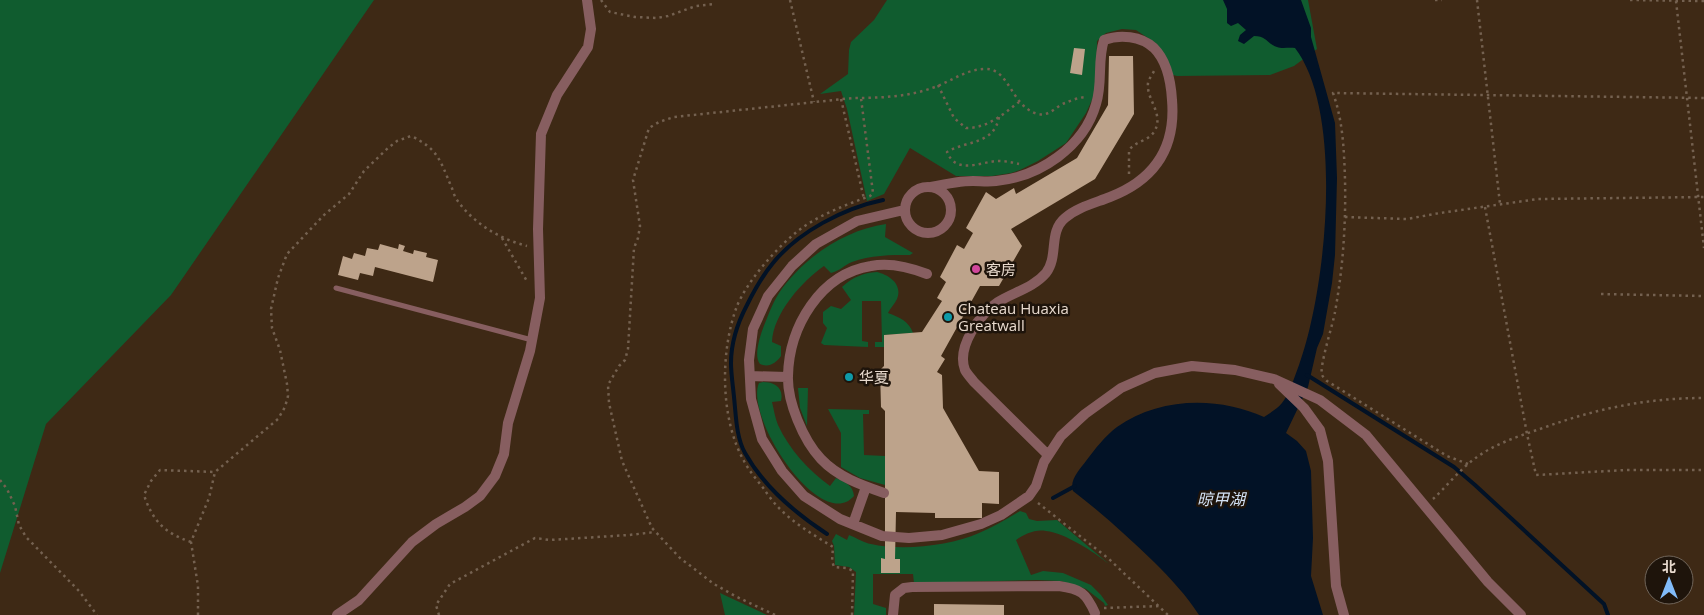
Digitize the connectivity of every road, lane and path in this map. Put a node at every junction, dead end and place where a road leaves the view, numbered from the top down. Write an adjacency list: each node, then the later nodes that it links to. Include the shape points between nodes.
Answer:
1 (587, 0): 32 (street, via 591,29 588,47 557,95 542,134)
2 (602, 0): 10 (path, via 610,12 657,18)
3 (790, 0): 18 (path)
4 (1435, 0): 5 (path)
5 (1442, 0)
6 (1477, 0): 14 (path)
7 (1630, 0): 8 (path)
8 (1676, 1): 9 (path); 15 (path)
9 (1704, 1)
10 (714, 4)
11 (1161, 60): 13 (street, via 1154,48 1128,36 1104,40 1100,51); 23 (street, via 1171,87 1173,115 1170,135 1160,159 1147,176); 23 (path, via 1148,82 1157,124 1146,140 1129,150)
12 (938, 85): 17 (path, via 901,95); 19 (path, via 978,69 989,69 1003,76); 20 (path, via 954,118 966,128 989,124)
13 (1098, 96): 19 (path, via 1064,103 1048,114 1039,114); 21 (street, via 1083,132 1066,152)
14 (1488, 96): 15 (path); 27 (path); 30 (path, via 1333,92 1344,145)
15 (1687, 98): 16 (path); 24 (path)
16 (1704, 98)
17 (841, 99): 18 (path); 26 (path)
18 (814, 102): 55 (path, via 674,117 649,128 633,180 640,226 634,248 628,348 626,360 608,385 608,403 622,460)
19 (1019, 102): 20 (path)
20 (999, 117): 21 (path, via 997,128 991,134 947,152 950,158 962,166 1007,161)
21 (1036, 169): 22 (street, via 996,181 953,182)
22 (931, 187): 29 (street, via 916,190); 29 (street, via 939,190 950,202 950,217 941,229 920,232 909,224)
23 (1130, 188): 45 (street, via 1064,218 1054,236 1054,252 1047,271 1036,283 997,303 979,320 968,338 965,369 974,382)
24 (1698, 197): 25 (path); 27 (path, via 1538,198); 33 (path)
25 (1704, 197)
26 (864, 198)
27 (1500, 204): 28 (path)
28 (1485, 207): 30 (path, via 1408,219); 44 (path)
29 (904, 210): 40 (street, via 857,221 816,244 792,266 768,296 753,329)
30 (1346, 217): 46 (path, via 1340,286 1321,367 1322,375 1447,456)
31 (501, 237): 32 (path); 38 (path); 48 (path, via 472,218 456,199 437,155 424,142 411,136 388,148 364,171 349,194 287,254 271,310 272,328 287,384 285,407 278,419)
32 (539, 248): 38 (street)
33 (1704, 248)
34 (927, 274): 41 (street, via 901,266 871,266 847,274 827,287 800,323)
35 (336, 288): 39 (lane)
36 (1601, 294): 37 (path)
37 (1704, 296)
38 (539, 304): 39 (street)
39 (532, 341): 61 (street, via 508,423 504,454 495,476 480,496 412,542 359,600)
40 (750, 376): 41 (street); 54 (street, via 751,399 762,439 782,471 804,496)
41 (788, 377): 50 (street, via 793,409 805,438 822,460 838,473)
42 (1274, 379): 45 (street, via 1235,370 1192,366 1155,373 1121,388 1085,414 1061,436); 53 (street, via 1320,400 1366,435); 66 (street, via 1304,408 1320,430 1328,461 1336,586)
43 (1704, 398): 44 (path, via 1666,399 1612,407 1581,414)
44 (1527, 434): 46 (path, via 1491,449); 47 (path, via 1536,475)
45 (1048, 455): 52 (street)
46 (1468, 464): 53 (path)
47 (1704, 470)
48 (215, 472): 56 (path, via 209,498); 56 (path, via 160,470 144,495 159,524 174,536)
49 (0, 480): 59 (path, via 8,489 19,525 26,536 79,591)
50 (866, 487): 51 (street); 54 (street)
51 (884, 493)
52 (1029, 496): 54 (street, via 982,524 942,535 882,536); 57 (path, via 1109,559)
53 (1425, 506): 67 (street, via 1488,582)
54 (853, 524)
55 (655, 532): 62 (path, via 550,540 536,538 450,584 436,605); 63 (path, via 680,558 714,584)
56 (191, 542): 60 (path, via 198,586)
57 (1160, 606): 58 (path); 65 (path)
58 (1094, 611): 64 (street, via 1088,598 1078,590 1059,586 912,586 895,595)
59 (97, 615)
60 (198, 615)
61 (337, 615)
62 (439, 615)
63 (775, 615)
64 (893, 615)
65 (1168, 615)
66 (1344, 615)
67 (1521, 615)

